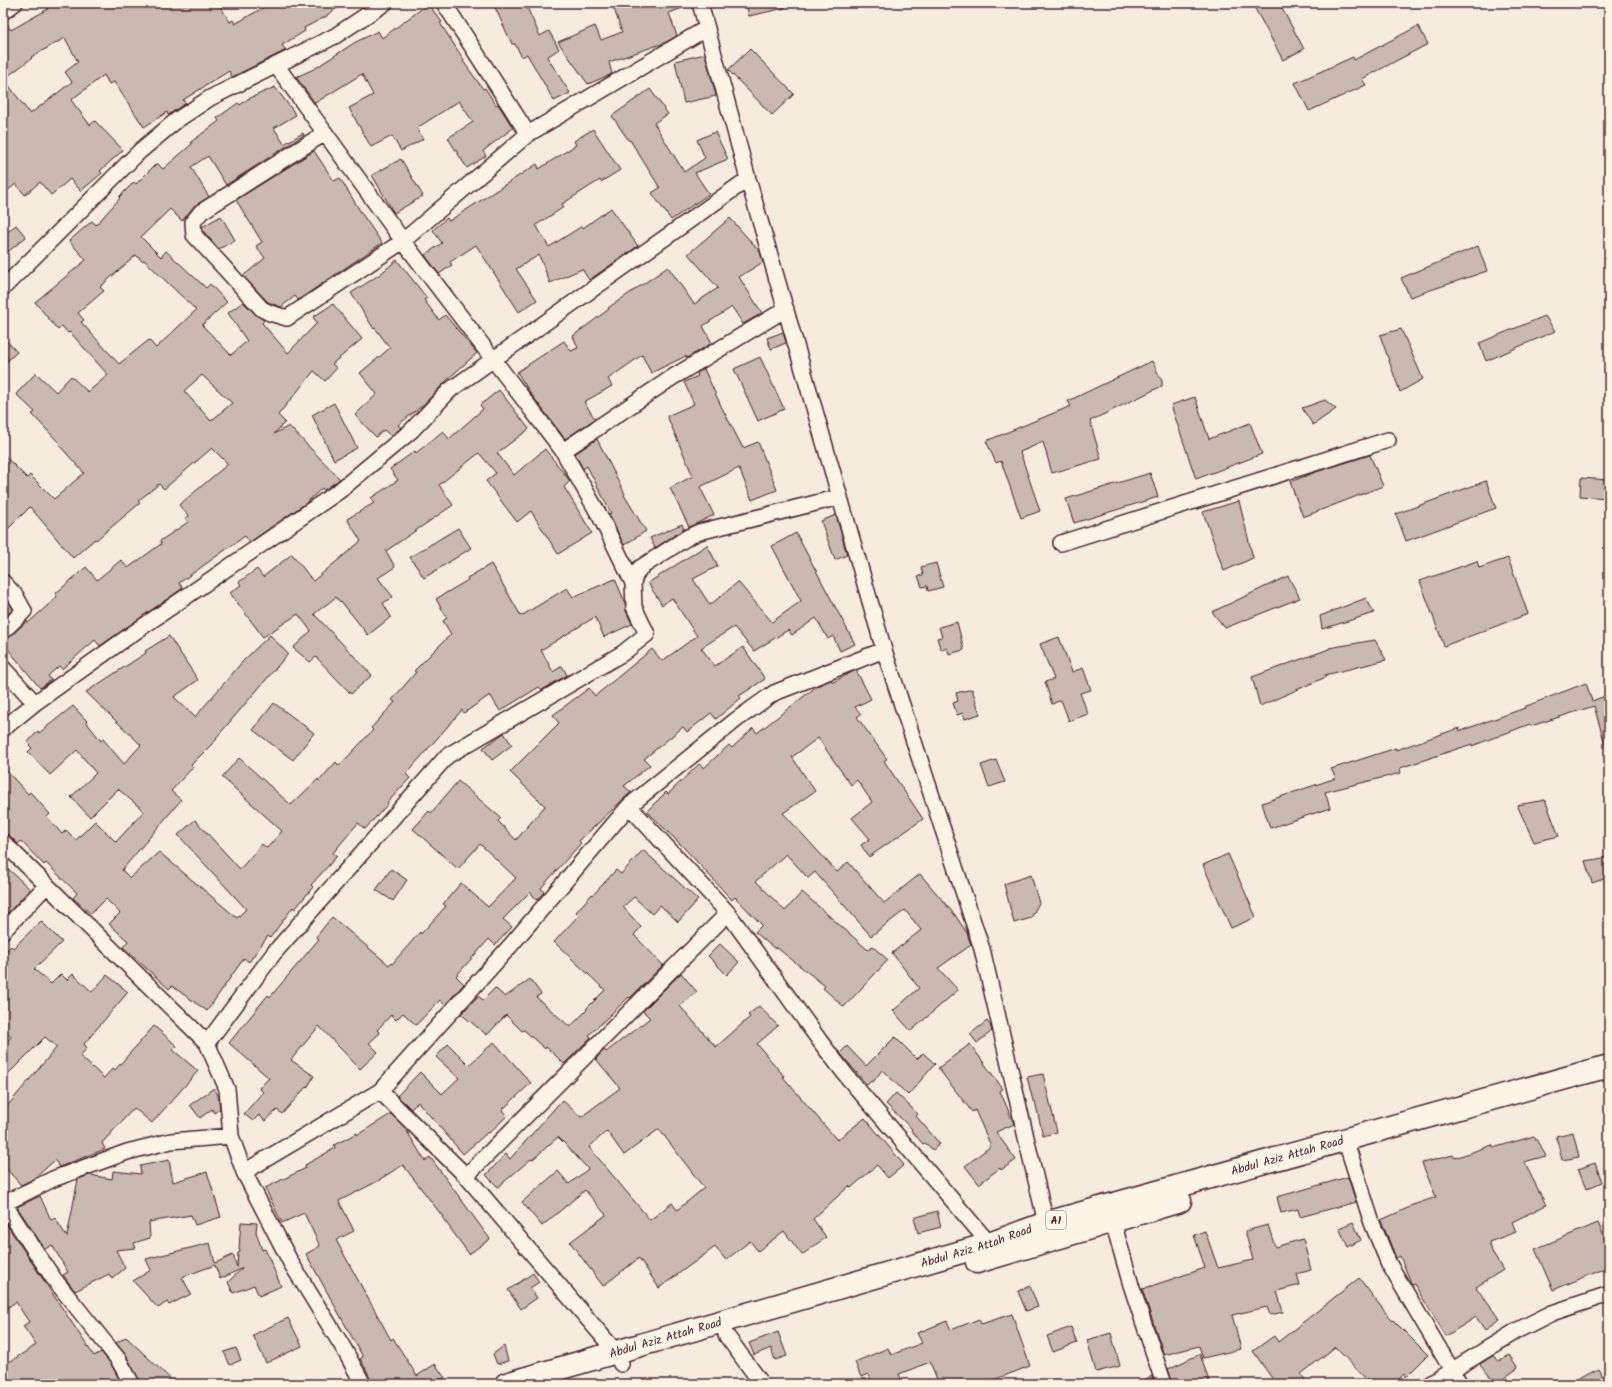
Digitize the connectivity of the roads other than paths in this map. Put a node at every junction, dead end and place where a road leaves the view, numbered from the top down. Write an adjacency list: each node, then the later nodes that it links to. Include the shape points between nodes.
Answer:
1 (14, 3): 5 (street)
2 (385, 3): 7 (street, via 335,36)
3 (444, 3): 9 (street)
4 (700, 3): 6 (street)
5 (3, 12)
6 (707, 28): 9 (street); 10 (street)
7 (276, 65): 8 (street); 12 (street, via 210,98 177,120 140,151)
8 (325, 133): 11 (street); 11 (street, via 201,212 193,222 194,235 262,309 286,318)
9 (528, 134): 11 (street)
10 (748, 179): 13 (street); 14 (street)
11 (403, 241): 14 (street)
12 (3, 288)
13 (786, 309): 16 (street, via 673,377); 17 (street)
14 (493, 359): 16 (street); 24 (street, via 450,390 411,431 339,491)
15 (1388, 440): 18 (street)
16 (563, 451): 20 (street, via 601,518)
17 (840, 497): 20 (street, via 699,532 640,568); 22 (street)
18 (1061, 543)
19 (3, 582): 21 (street, via 15,594 24,611)
20 (633, 583): 31 (street, via 634,607 647,634 623,653 447,756 274,953)
21 (3, 631)
22 (884, 650): 26 (street, via 774,693 736,720); 41 (street, via 982,949)
23 (3, 668): 24 (street)
24 (35, 703): 25 (street)
25 (3, 729)
26 (629, 806): 29 (street); 34 (street, via 511,945)
27 (3, 842): 28 (street)
28 (46, 885): 30 (street); 31 (street)
29 (728, 913): 38 (street); 42 (street, via 822,1044)
30 (3, 931)
31 (207, 1043): 35 (street, via 227,1089)
32 (1609, 1066): 41 (highway, Abdul Aziz Attah Road / A1)
33 (1609, 1075): 36 (highway, Abdul Aziz Attah Road / A1)
34 (380, 1091): 37 (street); 38 (street)
35 (231, 1136): 37 (street); 39 (street, via 171,1141 127,1152 53,1179)
36 (1348, 1148): 40 (highway, Abdul Aziz Attah Road / A1); 46 (street, via 1372,1223 1389,1264)
37 (244, 1172): 48 (street, via 290,1263)
38 (466, 1176): 45 (street)
39 (3, 1204): 47 (street, via 54,1279 118,1358)
40 (1113, 1222): 42 (highway, Abdul Aziz Attah Road / A1); 52 (street)
41 (1046, 1223): 42 (highway, Abdul Aziz Attah Road / A1)
42 (994, 1250): 44 (highway, Abdul Aziz Attah Road / A1); 45 (highway, Abdul Aziz Attah Road / A1)
43 (1609, 1294): 46 (street, via 1552,1313)
44 (726, 1335): 45 (highway, Abdul Aziz Attah Road / A1); 51 (street)
45 (618, 1358): 49 (highway, Abdul Aziz Attah Road / A1); 50 (highway, Abdul Aziz Attah Road / A1)
46 (1451, 1370): 53 (street); 54 (street)
47 (132, 1384)
48 (363, 1384)
49 (506, 1384)
50 (551, 1384)
51 (762, 1384)
52 (1164, 1384)
53 (1430, 1384)
54 (1460, 1384)

